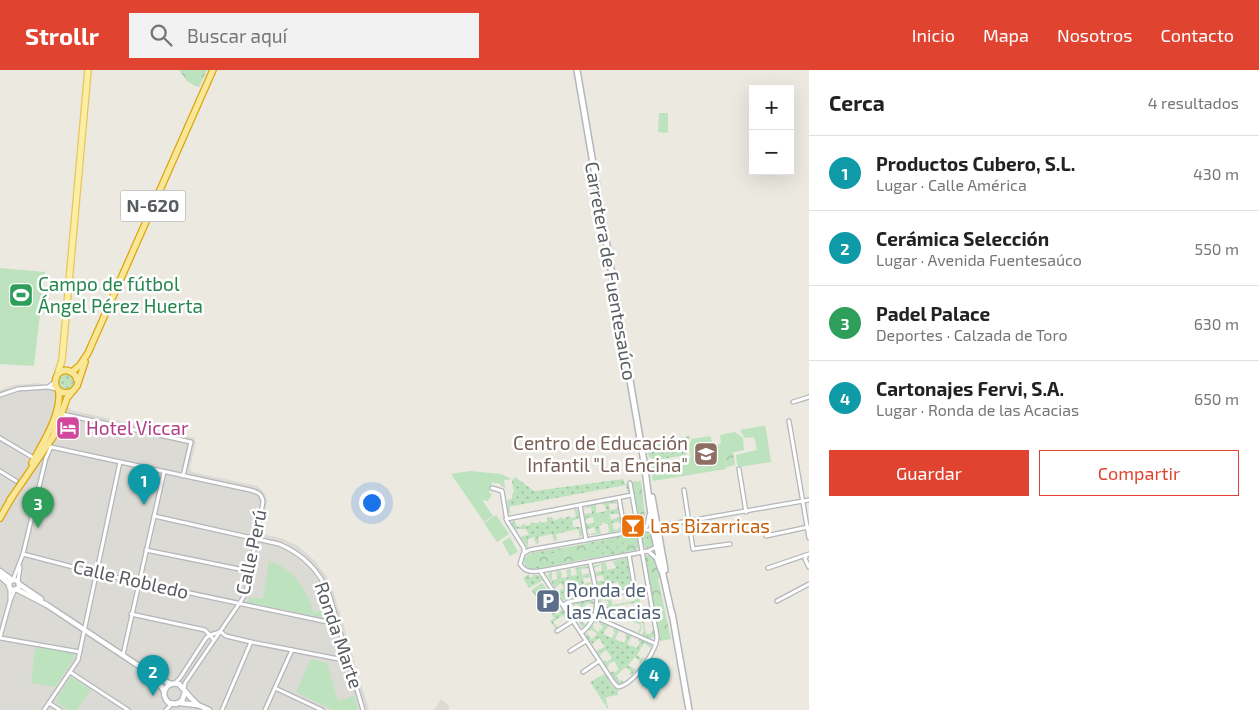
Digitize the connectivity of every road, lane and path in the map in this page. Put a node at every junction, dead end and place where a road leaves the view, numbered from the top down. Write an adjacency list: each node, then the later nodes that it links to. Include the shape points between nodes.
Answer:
1 (88, 70): 5 (main road)
2 (214, 70): 4 (highway, N-620)
3 (577, 70): 23 (main road, Carretera de Fuentesaúco)
4 (88, 353): 6 (highway, N-620, via 80,366); 9 (highway, N-620)
5 (62, 360): 6 (main road); 7 (main road)
6 (69, 371): 7 (highway); 9 (highway)
7 (58, 373): 8 (highway)
8 (55, 382): 10 (street); 11 (highway)
9 (78, 382): 12 (highway, N-620)
10 (48, 387): 11 (street); 13 (street, via 18,389)
11 (59, 390): 12 (highway); 34 (highway, via 58,408 49,429)
12 (71, 392): 16 (highway)
13 (0, 395)
14 (809, 397): 15 (street)
15 (794, 402)
16 (62, 414): 18 (highway); 27 (street, via 191,442)
17 (789, 421): 36 (street)
18 (52, 437): 20 (street); 34 (highway)
19 (0, 438): 21 (street)
20 (50, 447): 22 (street); 58 (street)
21 (32, 457)
22 (120, 462): 26 (street); 69 (street)
23 (644, 462): 38 (main road, Carretera de Fuentesaúco); 45 (main road, Carretera de Fuentesaúco)
24 (739, 469): 39 (street)
25 (0, 471): 28 (street)
26 (164, 472): 27 (street); 40 (street)
27 (183, 476): 49 (street, Calle Perú, via 250,490 262,496)
28 (16, 481)
29 (630, 484): 32 (street)
30 (492, 488): 42 (street, via 502,491)
31 (684, 490): 43 (street)
32 (632, 496): 33 (street); 46 (street)
33 (619, 498): 37 (street); 47 (street)
34 (10, 500): 41 (highway)
35 (809, 500): 36 (street)
36 (803, 501): 39 (street); 44 (street)
37 (580, 505): 42 (street); 51 (street)
38 (649, 505): 45 (main road, Carretera de Fuentesaúco); 46 (street, via 649,522)
39 (746, 512): 43 (street)
40 (154, 516): 49 (street, Ronda Marte); 54 (street)
41 (0, 518)
42 (506, 518): 57 (street)
43 (689, 521): 45 (street); 52 (street, via 693,549)
44 (808, 527): 48 (street); 50 (street)
45 (655, 528): 46 (street); 53 (main road)
46 (640, 531): 47 (street); 56 (street)
47 (625, 533): 51 (street)
48 (766, 536)
49 (255, 538): 66 (street, Calle Perú); 88 (street, Ronda Marte, via 288,547 315,569 325,586)
50 (809, 538)
51 (586, 540): 57 (street)
52 (730, 544)
53 (658, 545): 55 (street); 70 (main road); 85 (main road)
54 (146, 550): 66 (street); 72 (street)
55 (648, 551): 56 (street); 70 (street, via 656,558)
56 (642, 552): 59 (street); 75 (street)
57 (524, 553): 67 (street, via 520,564 523,568)
58 (23, 554): 61 (street); 69 (street, Calle Robledo)
59 (629, 555): 62 (street); 77 (street)
60 (808, 556): 63 (street, via 805,559); 64 (street)
61 (20, 562): 68 (street); 73 (street)
62 (590, 562): 67 (street); 78 (street)
63 (809, 567)
64 (768, 568)
65 (0, 571): 71 (street)
66 (249, 571): 81 (street, Calle Perú, via 246,592)
67 (540, 571): 83 (street)
68 (16, 572): 71 (street); 73 (street)
69 (98, 572): 72 (street, Calle Robledo); 89 (street)
70 (662, 574): 85 (main road)
71 (3, 576): 73 (street)
72 (138, 582): 81 (street, Calle Robledo); 84 (street)
73 (14, 583): 76 (street); 79 (street); 82 (street)
74 (809, 584): 80 (street)
75 (649, 588): 77 (street); 98 (street, via 657,631)
76 (16, 589): 79 (street); 82 (street)
77 (635, 590): 78 (street)
78 (596, 597): 83 (street); 86 (street)
79 (10, 599): 94 (street)
80 (777, 601)
81 (239, 604): 88 (street, Calle Robledo); 91 (street, Calle Perú)
82 (47, 605): 89 (street)
83 (563, 605): 87 (street)
84 (131, 614): 93 (street, via 205,630); 102 (street)
85 (672, 615): 126 (main road)
86 (595, 617): 92 (street); 98 (street)
87 (573, 620): 90 (street); 92 (street)
88 (338, 624): 103 (street, Ronda Marte)
89 (85, 629): 101 (street); 102 (street)
90 (557, 631)
91 (221, 632): 93 (street); 95 (street, Calle Perú); 97 (street)
92 (581, 633): 96 (street)
93 (210, 634): 95 (street); 108 (street, via 180,678)
94 (0, 638): 101 (street)
95 (214, 640): 111 (street, Calle Perú, via 185,683)
96 (586, 641): 100 (street); 104 (street)
97 (251, 642): 99 (street); 122 (street)
98 (656, 644): 104 (street, via 642,668 621,687 614,683)
99 (292, 650): 103 (street); 109 (street)
100 (570, 651)
101 (80, 652): 105 (street)
102 (123, 655): 107 (street)
103 (349, 661): 125 (street, Ronda Marte)
104 (599, 661): 106 (street)
105 (70, 672): 113 (street); 119 (street)
106 (583, 672)
107 (154, 676): 108 (street); 110 (street)
108 (173, 683): 110 (street); 111 (street)
109 (275, 688): 123 (street); 124 (street)
110 (164, 691): 112 (street)
111 (185, 691): 114 (street); 116 (street)
112 (166, 701): 115 (street); 120 (street)
113 (49, 703): 117 (street); 118 (street)
114 (180, 703): 115 (street); 116 (street)
115 (172, 704): 120 (street)
116 (198, 705): 121 (street)
117 (44, 710)
118 (60, 710)
119 (128, 710)
120 (166, 710)
121 (209, 710)
122 (222, 710)
123 (265, 710)
124 (322, 710)
125 (363, 710)
126 (689, 710)

